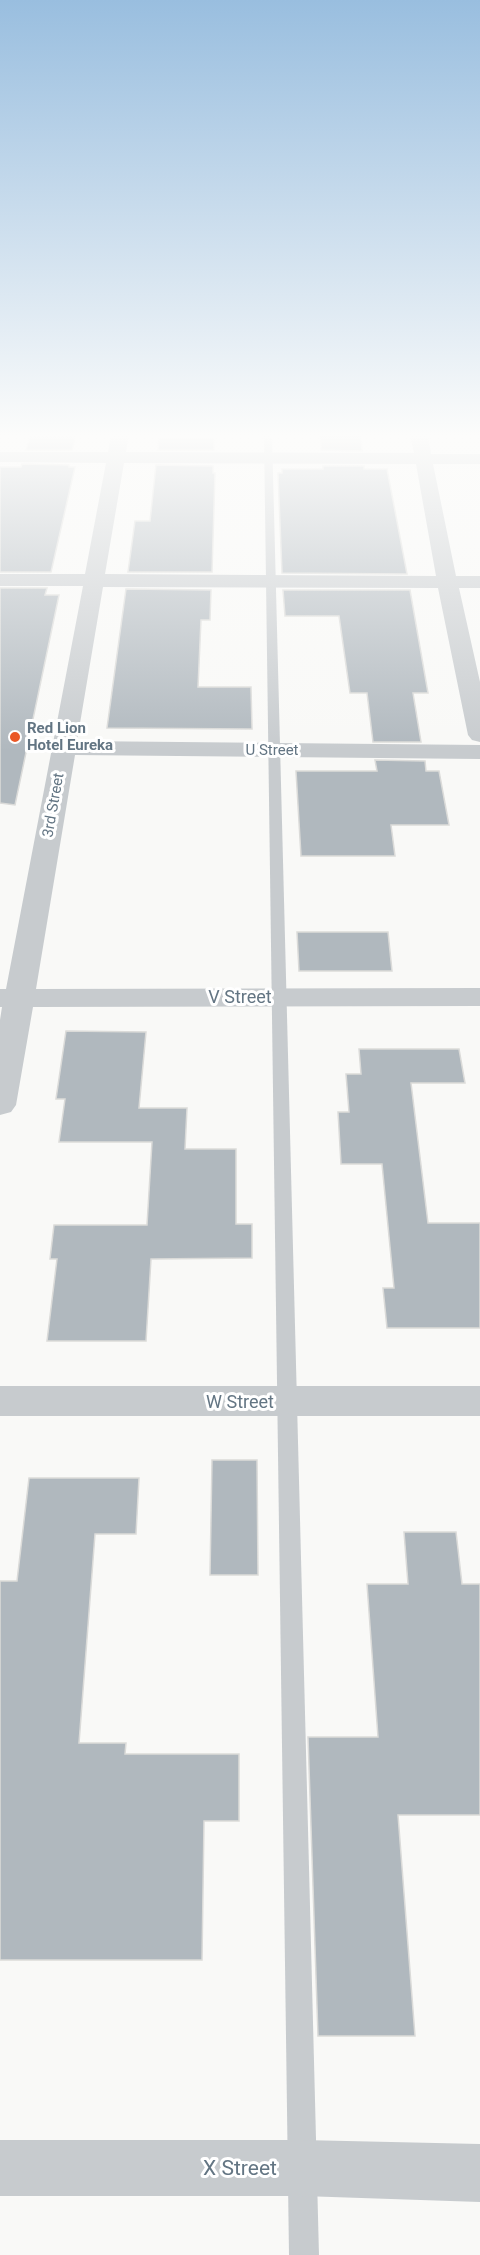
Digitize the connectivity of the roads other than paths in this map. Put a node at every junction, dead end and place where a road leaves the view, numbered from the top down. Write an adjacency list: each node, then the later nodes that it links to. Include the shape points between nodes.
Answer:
1 (102, 540): 5 (street, 3rd Street)
2 (270, 540): 6 (lane)
3 (439, 540): 7 (street)
4 (0, 580): 5 (street)
5 (95, 580): 6 (street); 10 (street, 3rd Street)
6 (271, 581): 7 (street); 11 (lane)
7 (447, 582): 8 (street); 9 (street)
8 (480, 582)
9 (480, 735)
10 (64, 748): 11 (street, U Street); 15 (street, 3rd Street)
11 (275, 750): 12 (street, U Street); 13 (lane)
12 (480, 752)
13 (280, 997): 14 (street, V Street); 15 (street, V Street); 19 (lane)
14 (480, 997)
15 (9, 998): 16 (street, 3rd Street)
16 (0, 1105)
17 (0, 1401): 19 (street, W Street)
18 (480, 1401): 19 (street, W Street)
19 (287, 1402): 21 (lane)
20 (0, 2168): 21 (street, X Street)
21 (302, 2168): 22 (street, X Street); 23 (lane)
22 (480, 2173)
23 (304, 2255)

